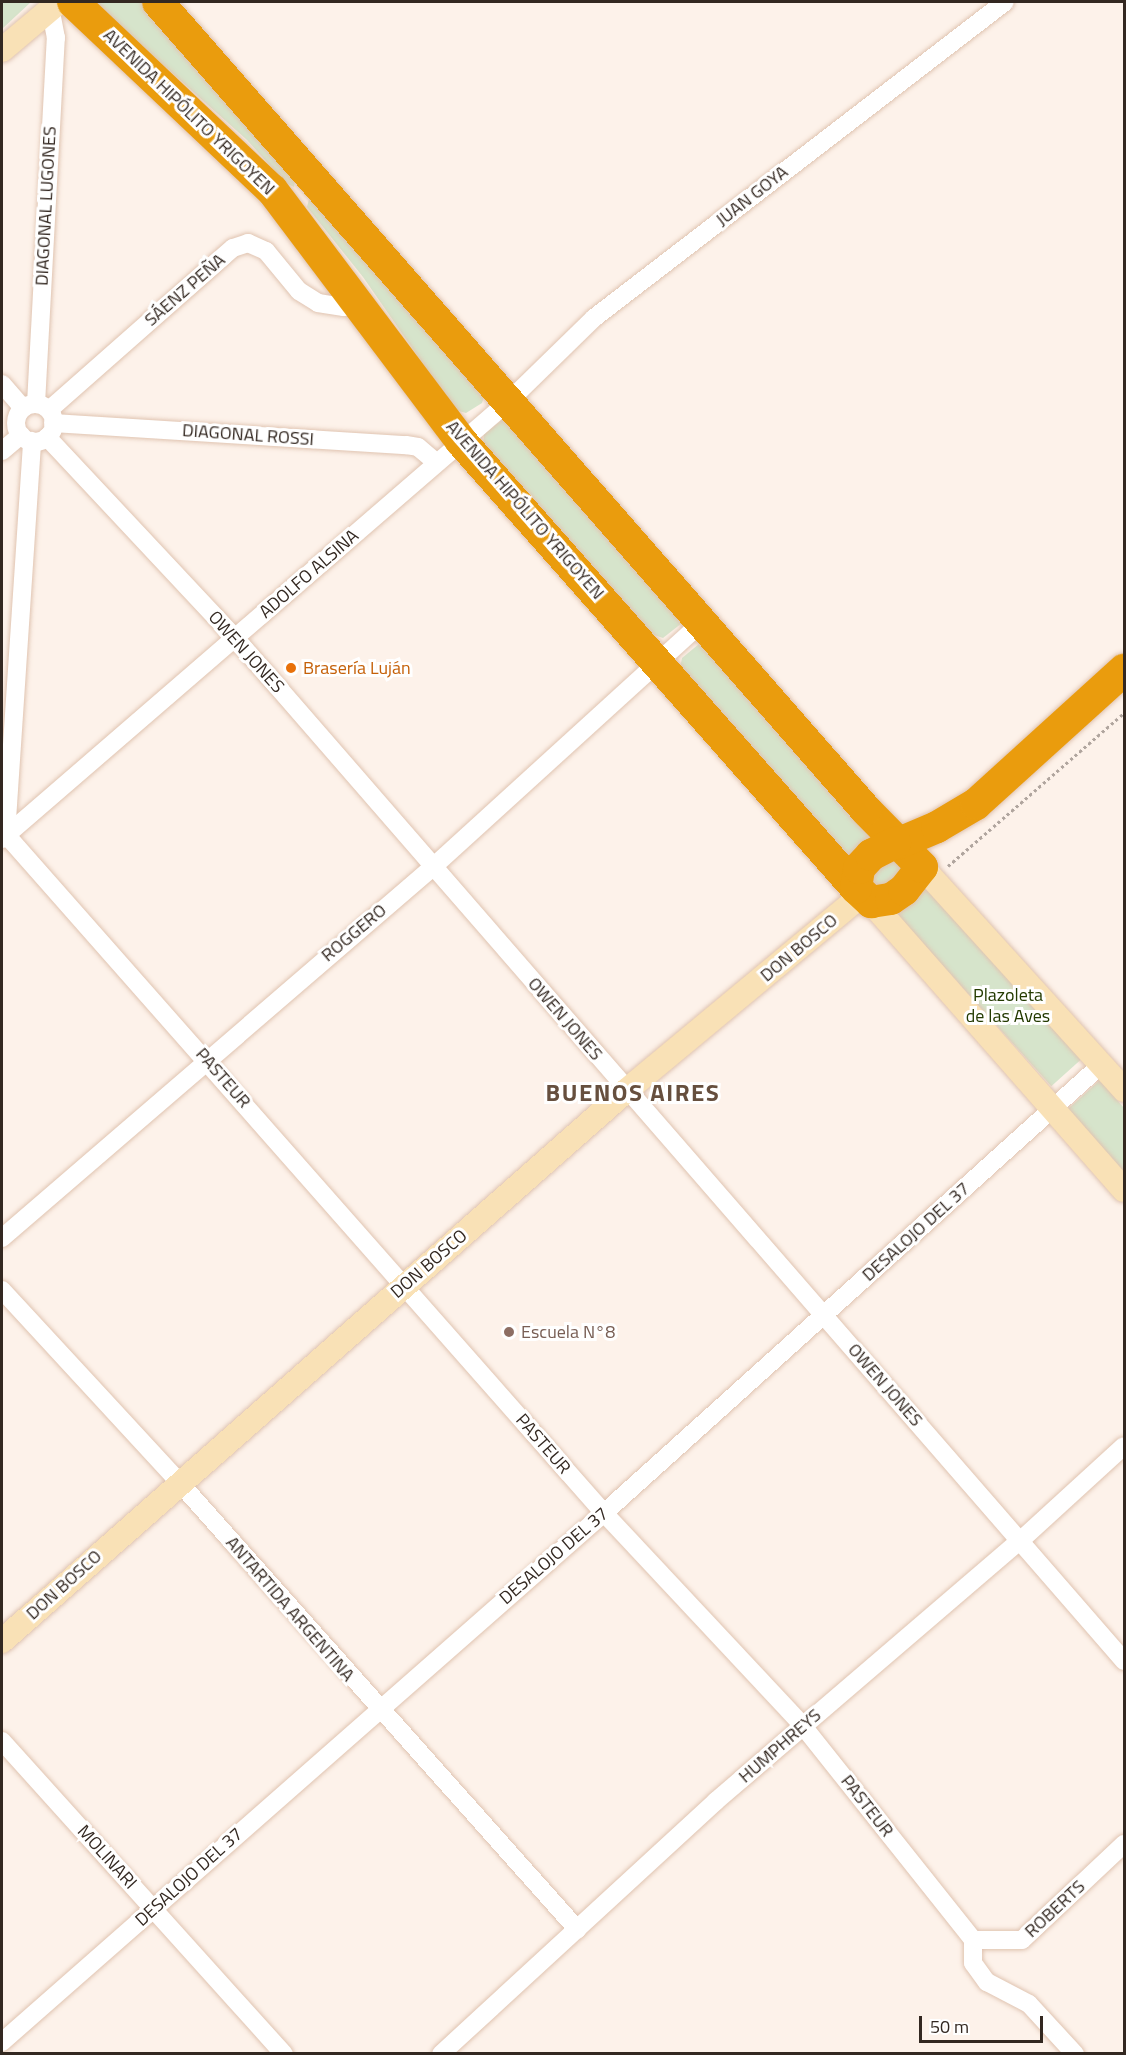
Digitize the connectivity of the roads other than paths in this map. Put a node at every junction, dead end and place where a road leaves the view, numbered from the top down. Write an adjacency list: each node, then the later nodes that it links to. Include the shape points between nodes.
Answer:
1 (158, 2): 5 (highway)
2 (1005, 2): 9 (street, JUAN GOYA, via 594,318)
3 (60, 4): 4 (street); 6 (highway, AVENIDA HIPÓLITO YRIGOYEN, via 231,147); 10 (street, DIAGONAL LUGONES)
4 (2, 50)
5 (319, 188): 6 (highway); 9 (highway)
6 (288, 210): 7 (highway, AVENIDA HIPÓLITO YRIGOYEN)
7 (360, 302): 10 (street, SÁENZ PEÑA, via 344,307 318,303 299,291 266,251 248,243 233,248); 11 (highway, AVENIDA HIPÓLITO YRIGOYEN)
8 (2, 384): 10 (street, OWEN JONES)
9 (508, 402): 11 (street, ADOLFO ALSINA); 14 (highway)
10 (31, 422): 12 (street, SÁENZ PEÑA); 13 (street, DIAGONAL ROSSI, via 406,445 418,447); 15 (street, OWEN JONES); 19 (street, DIAGONAL LUGONES)
11 (461, 441): 13 (street, ADOLFO ALSINA); 16 (highway, AVENIDA HIPÓLITO YRIGOYEN)
12 (2, 451)
13 (436, 462): 15 (street, ADOLFO ALSINA)
14 (701, 623): 16 (street, ROGGERO); 20 (highway)
15 (236, 639): 19 (street, ADOLFO ALSINA); 21 (street, OWEN JONES)
16 (659, 661): 21 (street, ROGGERO); 23 (highway, AVENIDA HIPÓLITO YRIGOYEN)
17 (1125, 670): 18 (highway)
18 (976, 804): 20 (highway); 22 (highway)
19 (3, 835): 24 (street, PASTEUR)
20 (896, 843): 22 (highway); 23 (highway, via 871,855 859,868)
21 (434, 866): 24 (street, ROGGERO); 26 (street, OWEN JONES)
22 (925, 870): 23 (highway, via 891,899); 25 (street)
23 (864, 895): 26 (street, DON BOSCO); 28 (street, AVENIDA HIPÓLITO YRIGOYEN)
24 (206, 1059): 30 (street, ROGGERO); 31 (street, PASTEUR)
25 (1102, 1064): 27 (street); 28 (street, DESALOJO DEL 37)
26 (627, 1090): 31 (street, DON BOSCO); 33 (street, OWEN JONES)
27 (1125, 1090)
28 (1054, 1108): 29 (street, AVENIDA HIPÓLITO YRIGOYEN); 33 (street, DESALOJO DEL 37)
29 (1125, 1190)
30 (2, 1238)
31 (404, 1286): 35 (street, DON BOSCO); 36 (street, PASTEUR)
32 (2, 1290): 35 (street, ANTARTIDA ARGENTINA)
33 (824, 1315): 36 (street, DESALOJO DEL 37); 37 (street, OWEN JONES)
34 (1125, 1446): 37 (street, HUMPHREYS)
35 (179, 1482): 38 (street, DON BOSCO); 40 (street, ANTARTIDA ARGENTINA)
36 (604, 1513): 40 (street, DESALOJO DEL 37); 41 (street, PASTEUR)
37 (1021, 1540): 39 (street, OWEN JONES); 41 (street, HUMPHREYS)
38 (2, 1641)
39 (1125, 1661)
40 (378, 1708): 44 (street, DESALOJO DEL 37); 45 (street, ANTARTIDA ARGENTINA)
41 (803, 1726): 45 (street, HUMPHREYS); 46 (street, PASTEUR)
42 (2, 1741): 44 (street, MOLINARI)
43 (1125, 1845): 46 (street, ROBERTS, via 1023,1940)
44 (154, 1909): 47 (street, DESALOJO DEL 37); 48 (street, MOLINARI)
45 (577, 1929): 49 (street, HUMPHREYS)
46 (973, 1940): 50 (street, via 973,1963 987,1982 1029,2004)
47 (2, 2042)
48 (284, 2054)
49 (441, 2054)
50 (1075, 2054)

